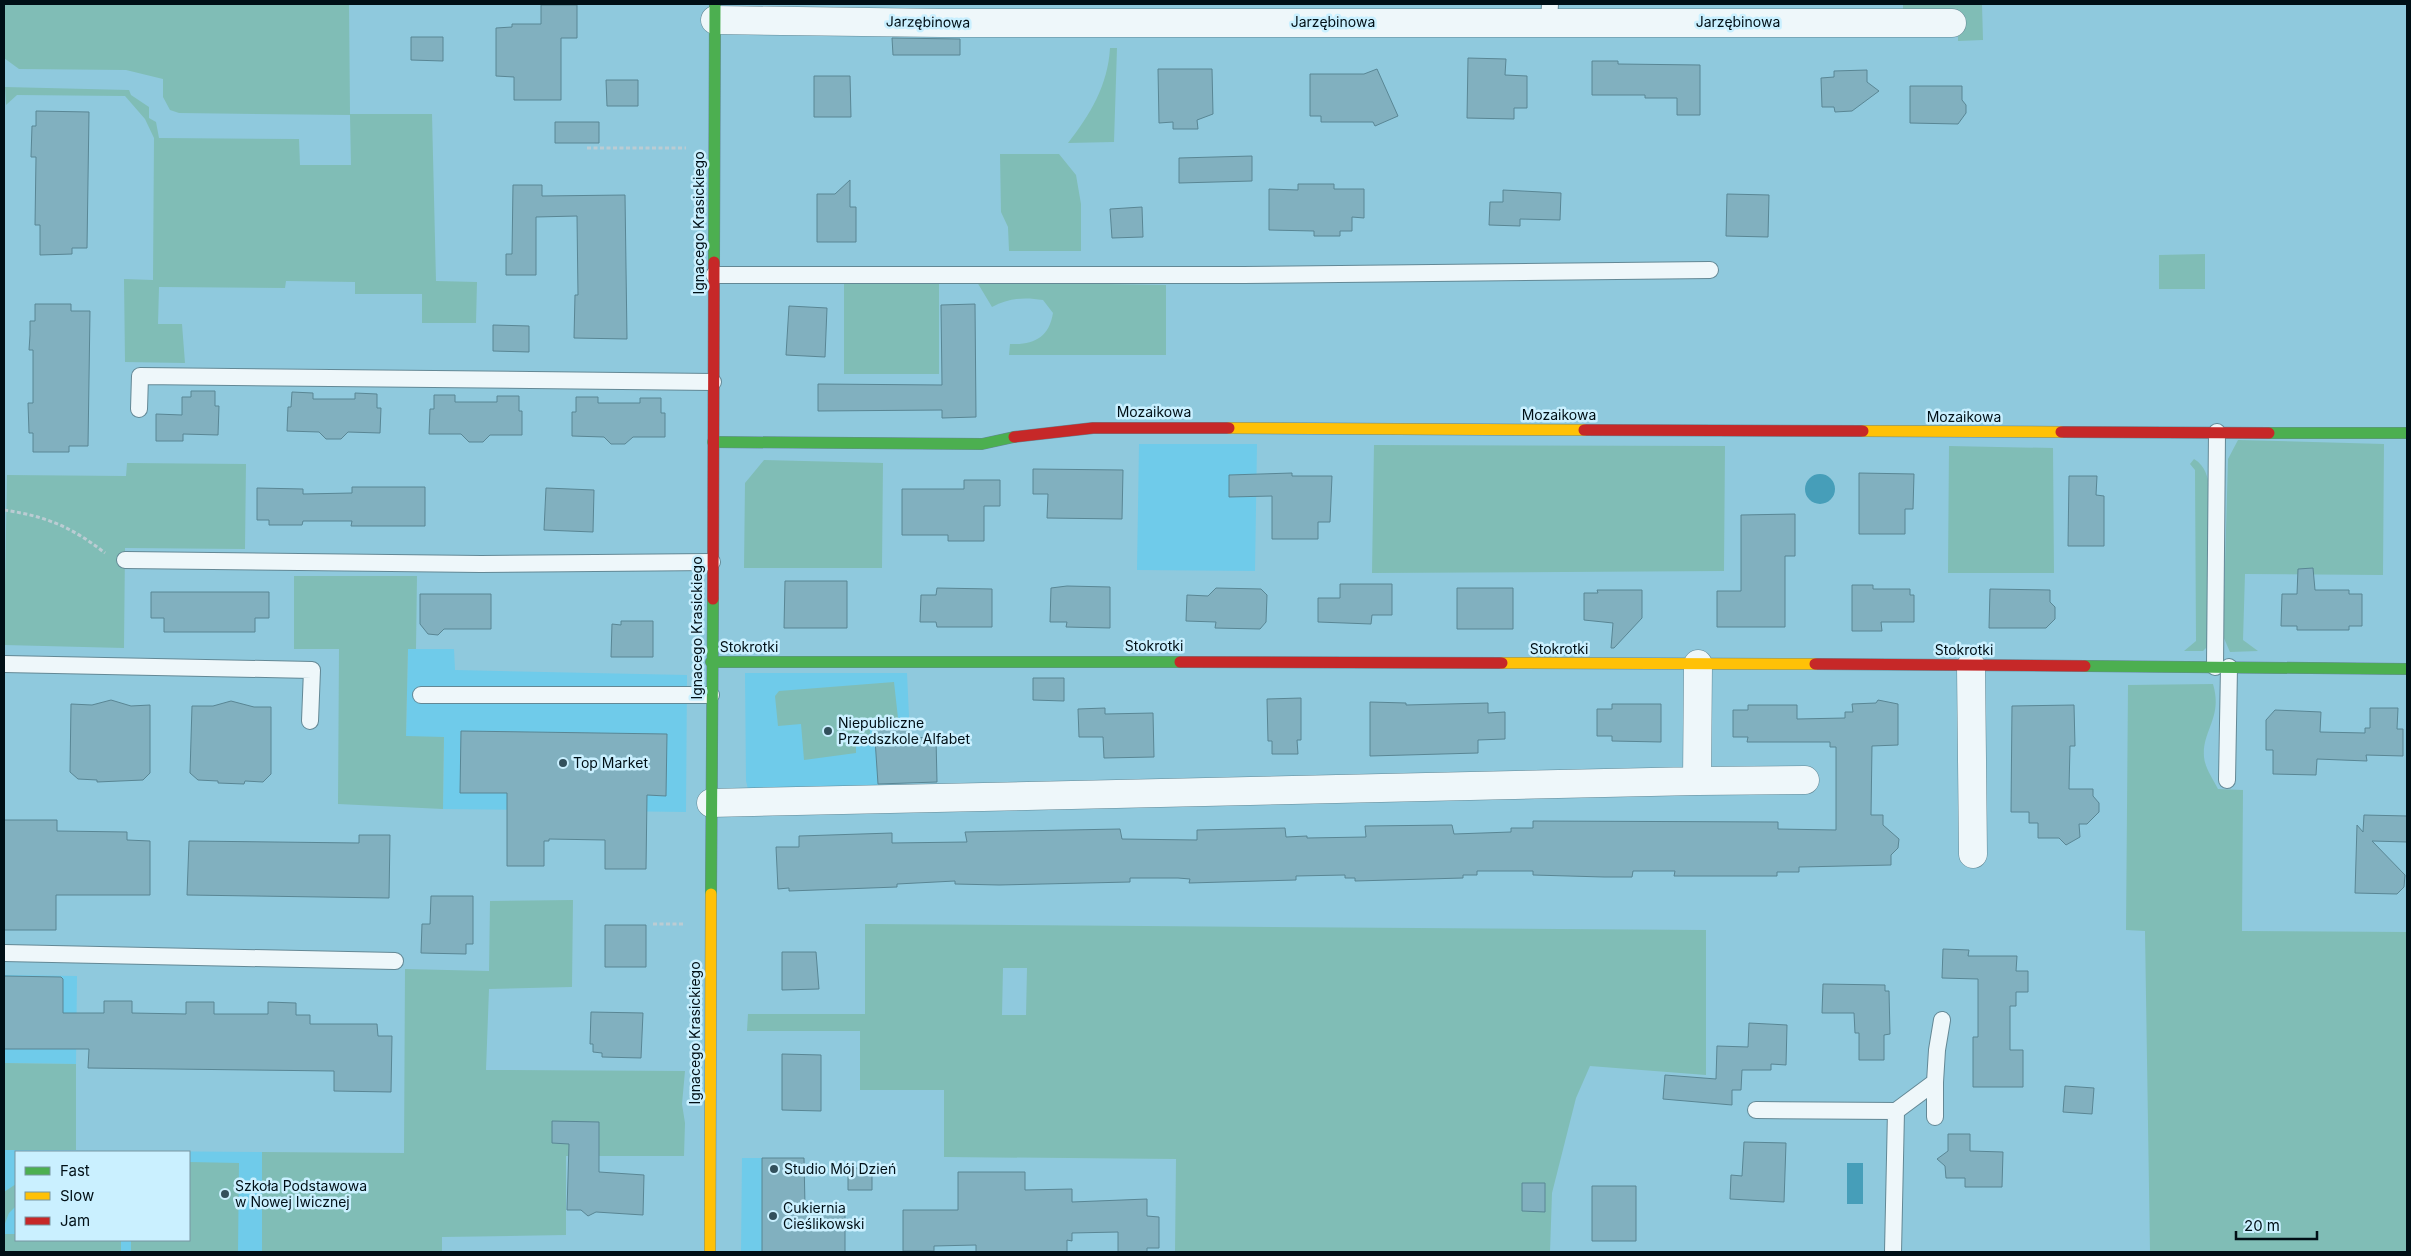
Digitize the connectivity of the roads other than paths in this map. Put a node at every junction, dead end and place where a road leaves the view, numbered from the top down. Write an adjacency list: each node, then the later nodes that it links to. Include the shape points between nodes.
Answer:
1 (715, 12): 2 (street, Jarzębinowa, via 966,23); 5 (street, Ignacego Krasickiego)
2 (1549, 12): 3 (street, Jarzębinowa)
3 (1952, 23)
4 (1710, 270): 5 (lane, via 1243,275)
5 (714, 275): 6 (street, Ignacego Krasickiego)
6 (713, 382): 7 (lane, via 140,376); 10 (street, Ignacego Krasickiego)
7 (139, 409)
8 (2217, 432): 9 (street, Mozaikowa); 10 (street, Mozaikowa, via 1282,430 1134,425 1022,434 982,444); 17 (lane)
9 (2407, 433)
10 (713, 442): 12 (street, Ignacego Krasickiego)
11 (125, 560): 12 (lane, via 481,564)
12 (712, 562): 13 (street, Ignacego Krasickiego)
13 (711, 662): 15 (street, Stokrotki); 20 (street, Ignacego Krasickiego)
14 (4, 664): 21 (lane, via 312,670)
15 (1698, 664): 16 (street, Stokrotki); 24 (street)
16 (1971, 666): 17 (street, Stokrotki); 26 (street)
17 (2222, 667): 18 (street, Stokrotki); 23 (lane)
18 (2407, 669)
19 (421, 694): 20 (lane)
20 (711, 695): 25 (street, Ignacego Krasickiego)
21 (310, 721)
22 (1805, 780): 24 (street)
23 (2228, 780)
24 (1698, 781): 25 (street)
25 (711, 803): 34 (street, Ignacego Krasickiego)
26 (1973, 854)
27 (4, 953): 28 (lane)
28 (396, 961)
29 (1942, 1020): 30 (lane)
30 (1935, 1082): 32 (lane); 33 (lane)
31 (1756, 1110): 32 (lane)
32 (1896, 1111): 35 (lane)
33 (1935, 1118)
34 (710, 1252)
35 (1893, 1252)

